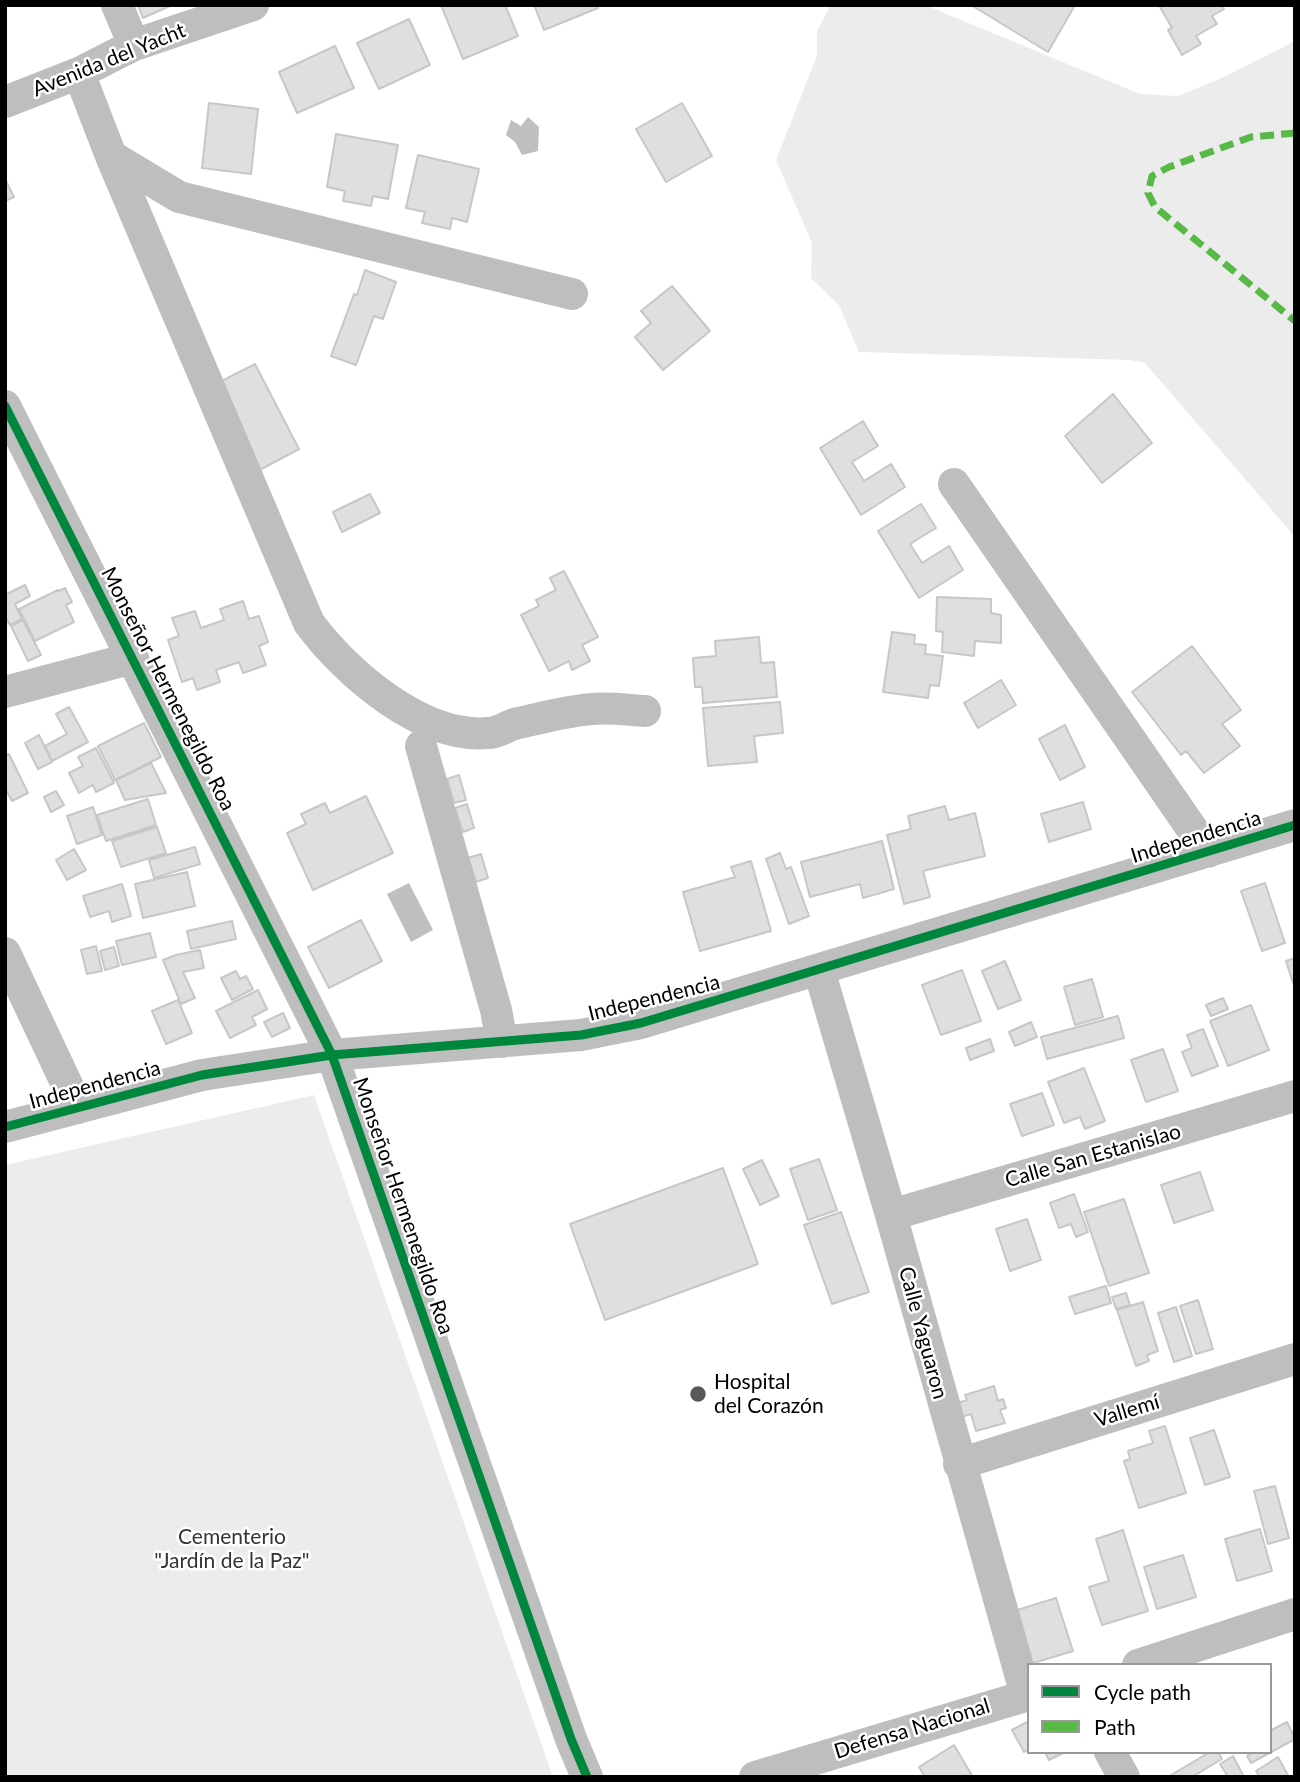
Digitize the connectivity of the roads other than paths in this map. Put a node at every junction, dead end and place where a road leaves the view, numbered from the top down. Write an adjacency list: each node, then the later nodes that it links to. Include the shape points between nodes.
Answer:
1 (117, 5): 3 (street)
2 (253, 5): 3 (street, Avenida del Yacht)
3 (134, 45): 4 (street, Avenida del Yacht)
4 (79, 73): 5 (street, Avenida del Yacht); 6 (street)
5 (5, 102)
6 (111, 156): 7 (street, via 179,197); 13 (street, via 309,622 321,639 399,707 455,732 491,734 514,724 592,709)
7 (572, 294)
8 (5, 405): 9 (street, Monseñor Hermenegildo Roa)
9 (19, 462): 11 (street, Monseñor Hermenegildo Roa)
10 (954, 484): 16 (street)
11 (133, 658): 12 (street); 20 (street, Monseñor Hermenegildo Roa)
12 (5, 692)
13 (645, 711)
14 (421, 746): 19 (street)
15 (1295, 825): 16 (street, Independencia)
16 (1208, 852): 18 (street, Independencia)
17 (5, 953): 22 (street)
18 (819, 970): 19 (street, Independencia, via 641,1023 581,1035); 24 (street, Calle Yaguaron)
19 (502, 1042): 20 (street, Independencia)
20 (332, 1055): 22 (street, Independencia, via 202,1075); 31 (street, Monseñor Hermenegildo Roa)
21 (1295, 1096): 24 (street, Calle San Estanislao)
22 (78, 1108): 23 (street, Independencia)
23 (5, 1127)
24 (891, 1215): 26 (street, Calle Yaguaron)
25 (1295, 1359): 26 (street, Vallemí)
26 (959, 1464): 29 (street, Calle Yaguaron)
27 (1295, 1614): 28 (street)
28 (1144, 1663)
29 (1027, 1695): 32 (street, Defensa Nacional)
30 (1111, 1754): 33 (street)
31 (587, 1777)
32 (755, 1777)
33 (1124, 1777)

